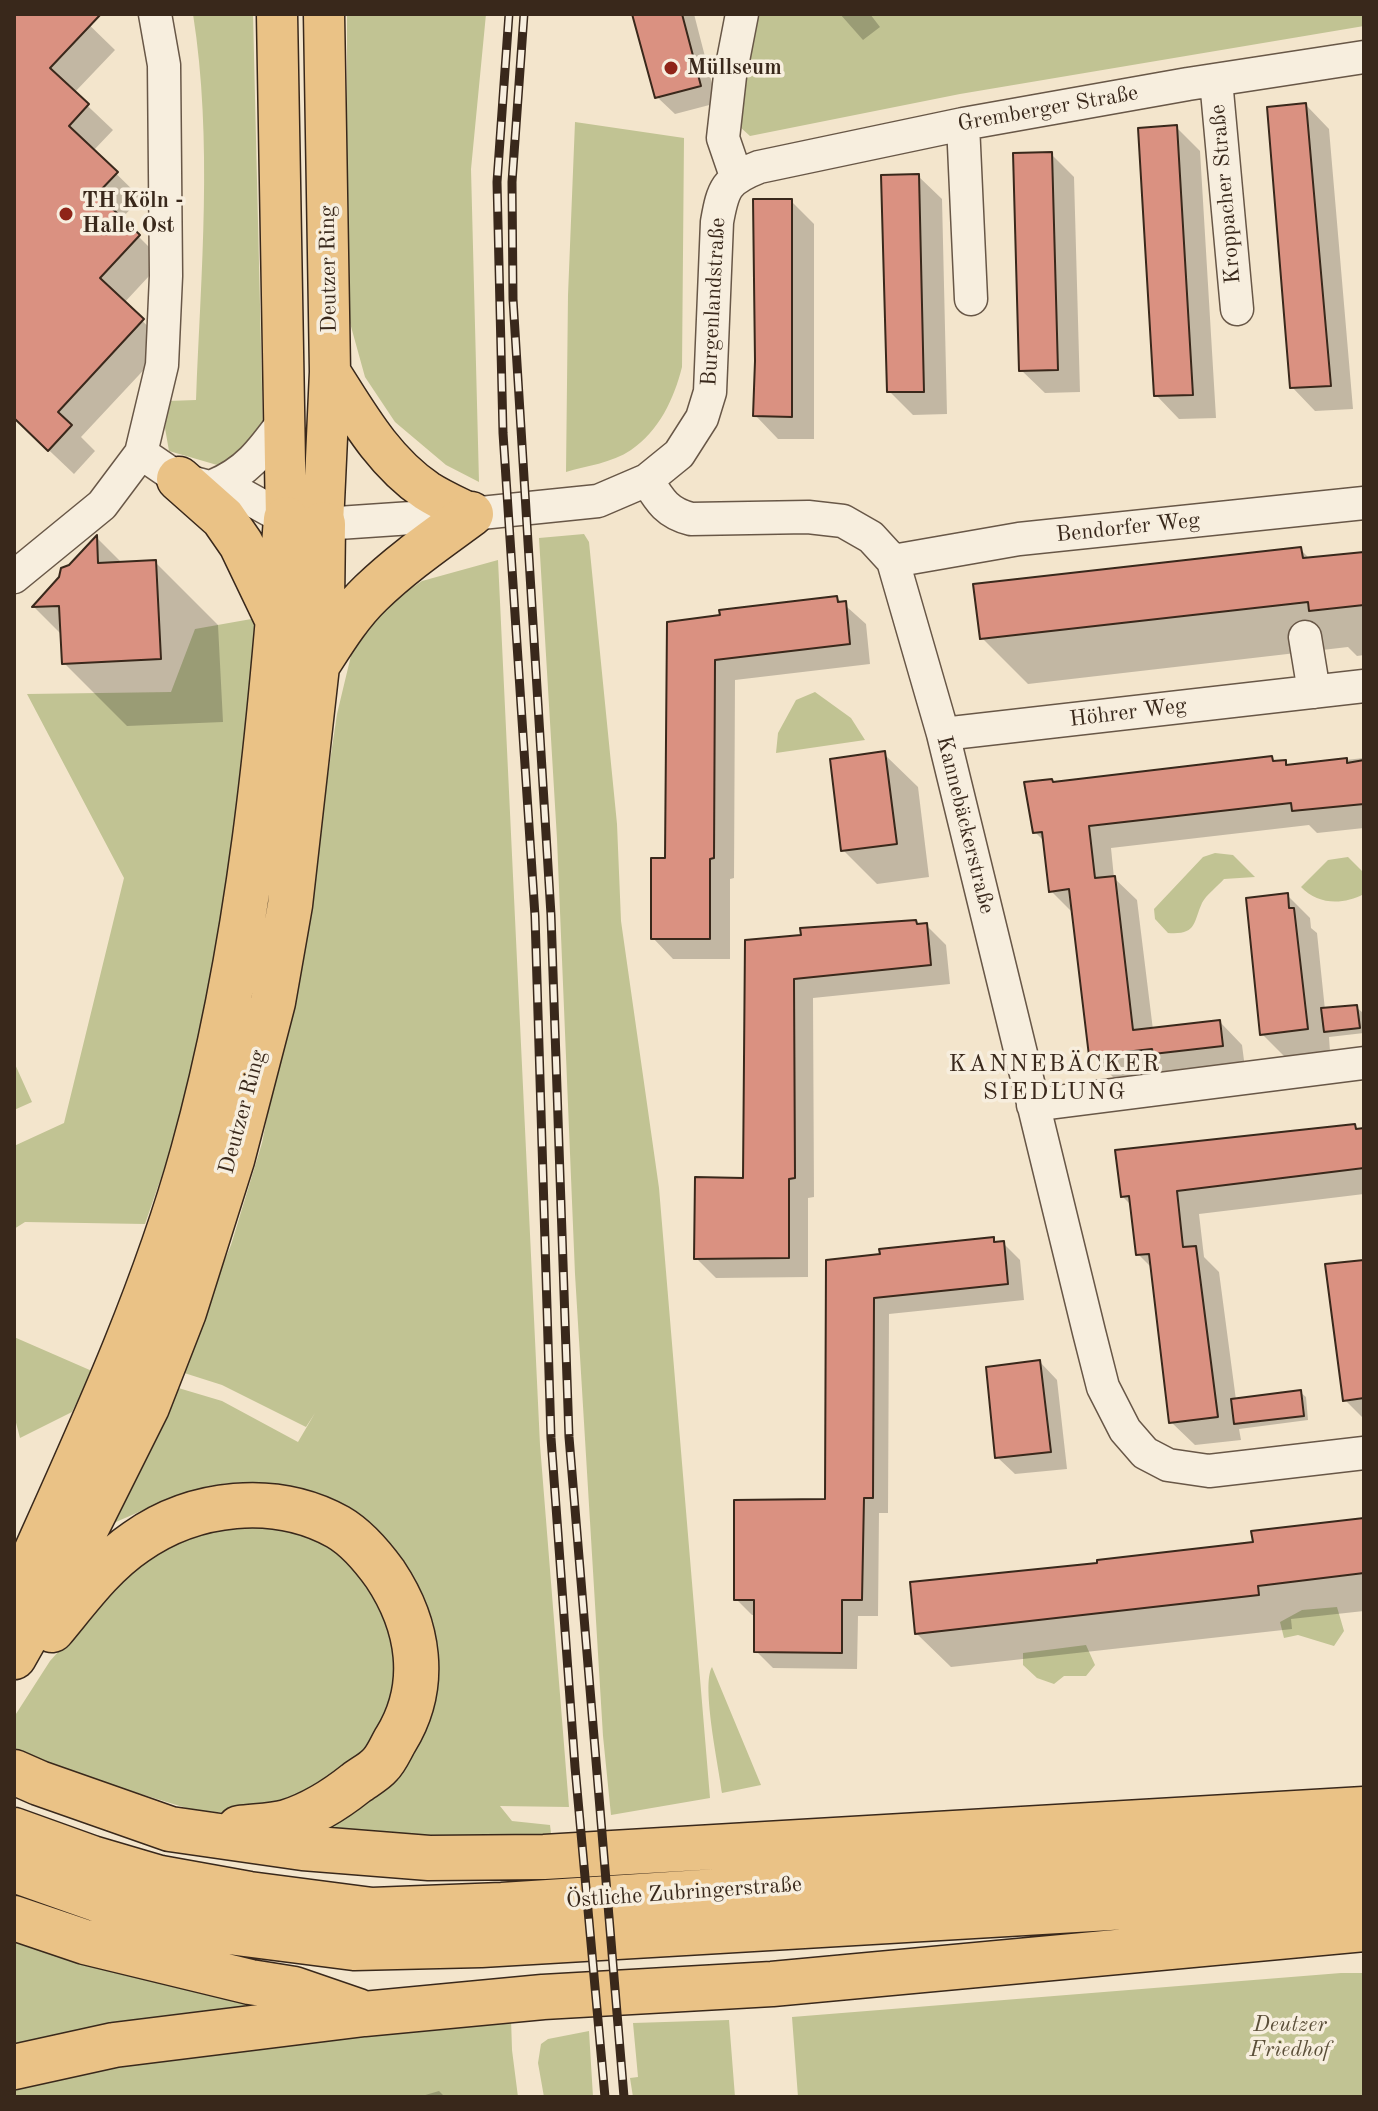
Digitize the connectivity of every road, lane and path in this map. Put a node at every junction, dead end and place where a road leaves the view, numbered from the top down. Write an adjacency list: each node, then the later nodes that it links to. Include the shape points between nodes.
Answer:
1 (155, 14): 13 (street, via 164,65 166,276 162,365)
2 (277, 14): 12 (main road, Deutzer Ring)
3 (324, 14): 11 (main road, Deutzer Ring)
4 (742, 14): 8 (street, via 723,138)
5 (1364, 57): 6 (street, Gremberger Straße)
6 (1216, 80): 7 (street, Gremberger Straße); 10 (street, Kroppacher Straße)
7 (963, 124): 8 (street, Gremberger Straße); 9 (street)
8 (736, 176): 14 (street, Burgenlandstraße, via 721,196 717,222 710,392 702,418 679,454)
9 (971, 299)
10 (1237, 309)
11 (330, 372): 17 (main road, via 396,466 428,492); 18 (main road, Deutzer Ring)
12 (284, 421): 15 (street, via 255,460 228,480); 18 (main road, Deutzer Ring)
13 (141, 453): 15 (street); 20 (street, via 102,505)
14 (647, 480): 17 (street, via 598,501); 19 (street, Kannebäckerstraße, via 675,515 843,521 871,537)
15 (196, 483): 18 (street); 21 (highway, via 241,544)
16 (1364, 503): 19 (street, Bendorfer Weg, via 1019,539)
17 (471, 514): 18 (street); 23 (highway, via 369,594)
18 (304, 522): 21 (highway, Deutzer Ring); 23 (highway, Deutzer Ring, via 322,604)
19 (893, 561): 26 (street, Kannebäckerstraße)
20 (14, 577)
21 (278, 623): 29 (highway, Deutzer Ring, via 250,869 227,1002)
22 (1305, 637): 25 (street)
23 (317, 666): 29 (highway, Deutzer Ring, via 290,905 273,1002 232,1160 184,1312)
24 (1364, 686): 25 (street, Höhrer Weg)
25 (1314, 692): 26 (street, Höhrer Weg)
26 (943, 734): 28 (street, Kannebäckerstraße)
27 (1364, 1063): 28 (street)
28 (1033, 1105): 30 (street, Kannebäckerstraße, via 1103,1387 1125,1430 1145,1453 1168,1465 1209,1471)
29 (154, 1331): 31 (highway, Deutzer Ring, via 107,1391); 32 (highway, Deutzer Ring, via 147,1407)
30 (1364, 1453)
31 (14, 1601)
32 (14, 1657)
33 (14, 1669): 38 (highway, via 99,1574 136,1541 177,1520 219,1507 259,1504 304,1513 339,1528 371,1554 407,1614 418,1679 408,1720 381,1764 336,1799 287,1822)
34 (14, 1772): 38 (highway)
35 (1364, 1780): 37 (highway)
36 (1364, 1809): 37 (highway)
37 (1062, 1825): 38 (highway, via 544,1857 429,1858 303,1848)
38 (170, 1829)
39 (14, 1830): 40 (highway, Östliche Zubringerstraße, via 160,1878 372,1910)
40 (1364, 1849)
41 (14, 1870): 42 (highway, Östliche Zubringerstraße, via 113,1905 221,1931 354,1948)
42 (1364, 1893)
43 (14, 1918): 47 (highway, via 85,1942 294,1989)
44 (1364, 1929): 46 (highway)
45 (1364, 1938): 46 (highway)
46 (1258, 1940): 47 (highway)
47 (364, 2014): 48 (highway, via 114,2045)
48 (14, 2067)

